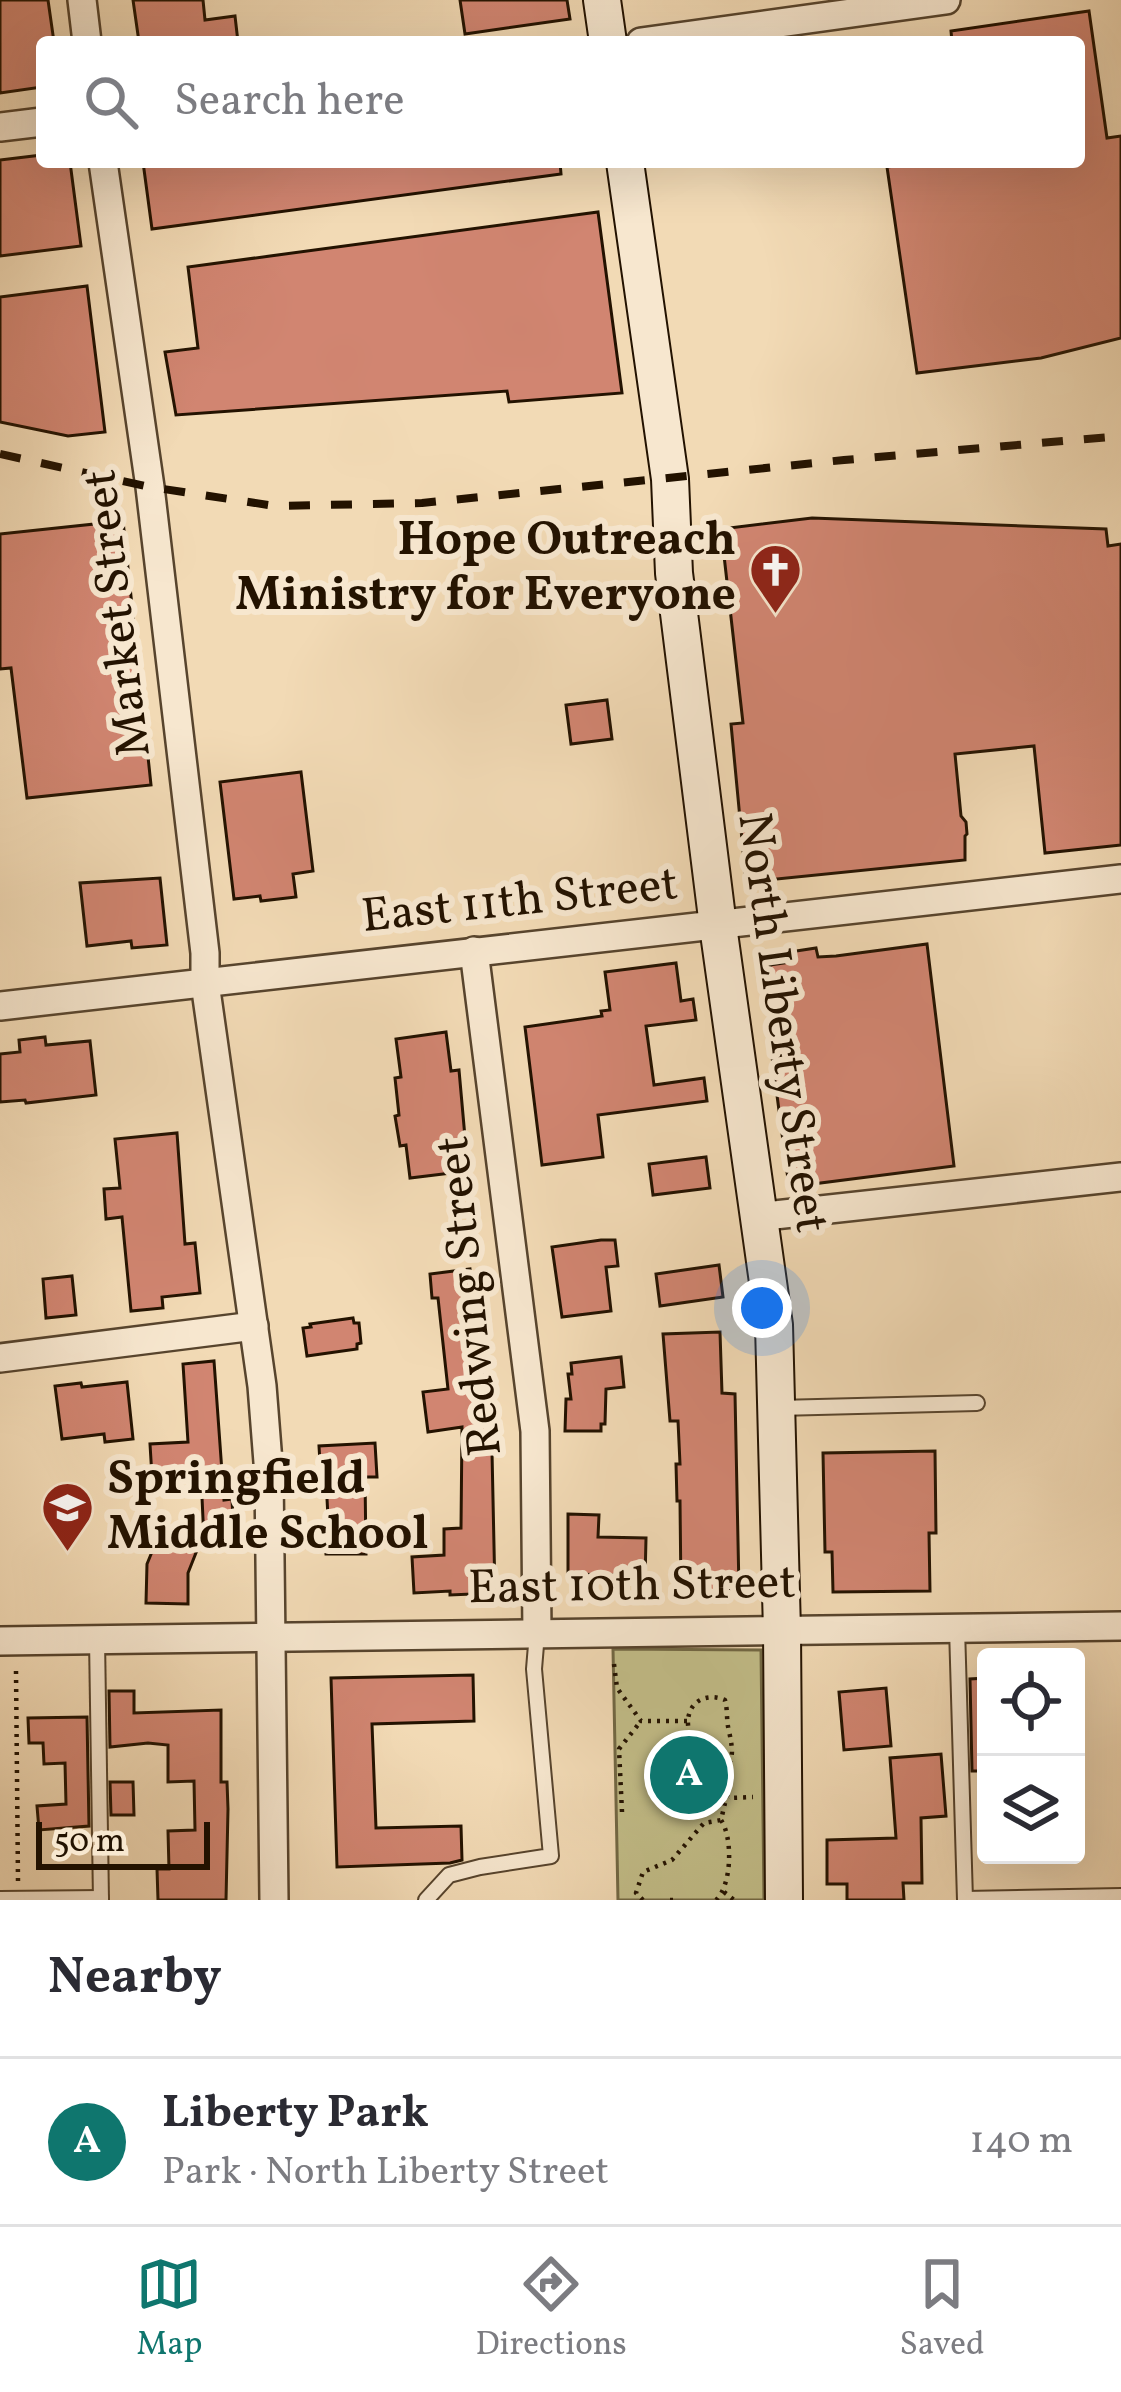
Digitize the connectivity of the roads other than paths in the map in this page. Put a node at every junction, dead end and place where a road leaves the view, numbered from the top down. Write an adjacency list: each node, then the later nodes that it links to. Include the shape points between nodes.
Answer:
1 (82, 0): 4 (street)
2 (602, 0): 5 (street)
3 (946, 0): 6 (street)
4 (86, 36)
5 (607, 36)
6 (685, 36)
7 (36, 123): 8 (street)
8 (0, 128)
9 (105, 168): 14 (street, Market Street)
10 (626, 168): 12 (street, North Liberty Street, via 670,479 674,573)
11 (1121, 880): 12 (street, East 11th Street)
12 (718, 926): 13 (street, East 11th Street); 17 (street, North Liberty Street)
13 (474, 951): 14 (street, East 11th Street); 25 (street, Redwing Street, via 535,1431)
14 (205, 983): 15 (street, East 11th Street); 18 (street, Market Street)
15 (0, 1006)
16 (1121, 1177): 17 (street)
17 (758, 1217): 21 (street, North Liberty Street)
18 (254, 1326): 19 (street); 26 (street, Market Street, via 268,1475)
19 (0, 1358)
20 (977, 1403): 21 (lane)
21 (778, 1408): 24 (street, North Liberty Street)
22 (1121, 1626): 23 (street, East 10th Street)
23 (957, 1628): 24 (street, East 10th Street); 36 (lane)
24 (782, 1630): 25 (street, East 10th Street); 35 (street, North Liberty Street)
25 (537, 1633): 26 (street, East 10th Street); 34 (lane, via 551,1856 449,1875)
26 (270, 1637): 27 (street, East 10th Street); 33 (street, Market Street)
27 (97, 1640): 28 (street, East 10th Street); 32 (lane)
28 (0, 1641)
29 (1121, 1896): 36 (lane)
30 (0, 1899): 31 (lane)
31 (18, 1899): 32 (lane)
32 (101, 1899)
33 (274, 1900)
34 (426, 1900)
35 (784, 1900)
36 (965, 1900)

